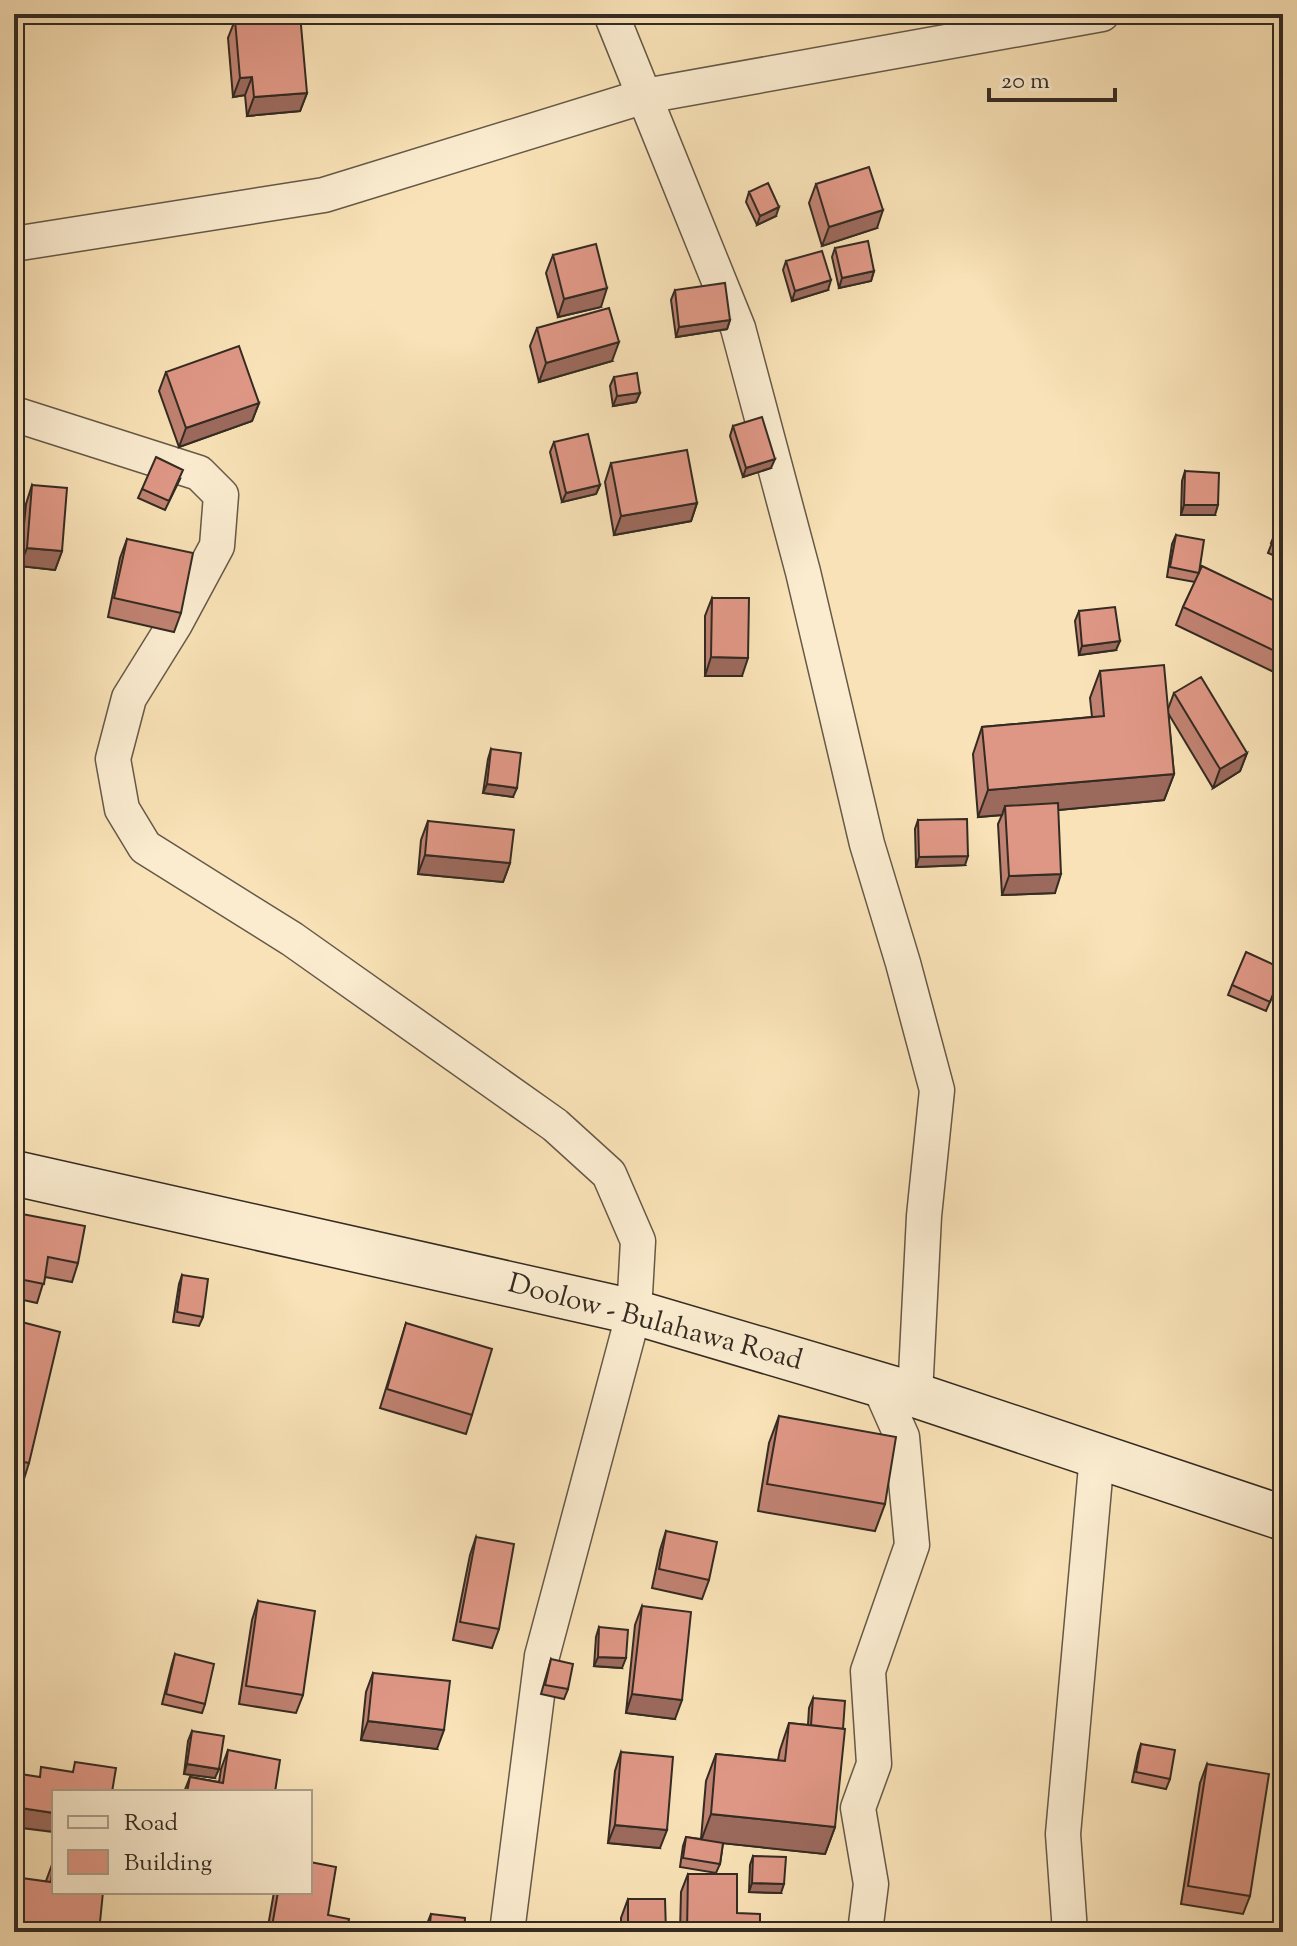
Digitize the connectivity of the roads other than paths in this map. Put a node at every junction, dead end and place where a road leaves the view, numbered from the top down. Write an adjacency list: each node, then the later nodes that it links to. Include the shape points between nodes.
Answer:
1 (611, 14): 3 (street)
2 (1102, 14): 3 (street)
3 (645, 96): 4 (street, via 324,195); 8 (street, via 738,328 867,844 937,1090)
4 (14, 244)
5 (14, 414): 7 (street, via 199,473 221,495 217,546 129,698 113,759 122,809 145,847 292,939 454,1052 555,1125 609,1174 638,1241)
6 (14, 1173): 7 (main road, Doolow - Bulahawa Road)
7 (634, 1312): 8 (main road, Doolow - Bulahawa Road); 11 (street, via 542,1656)
8 (897, 1390): 9 (main road, Doolow - Bulahawa Road); 12 (street, via 912,1545 868,1671 874,1764 858,1808 871,1884)
9 (1097, 1455): 10 (main road, Doolow - Bulahawa Road); 13 (street, via 1063,1834)
10 (1283, 1518)
11 (507, 1932)
12 (865, 1932)
13 (1070, 1932)

